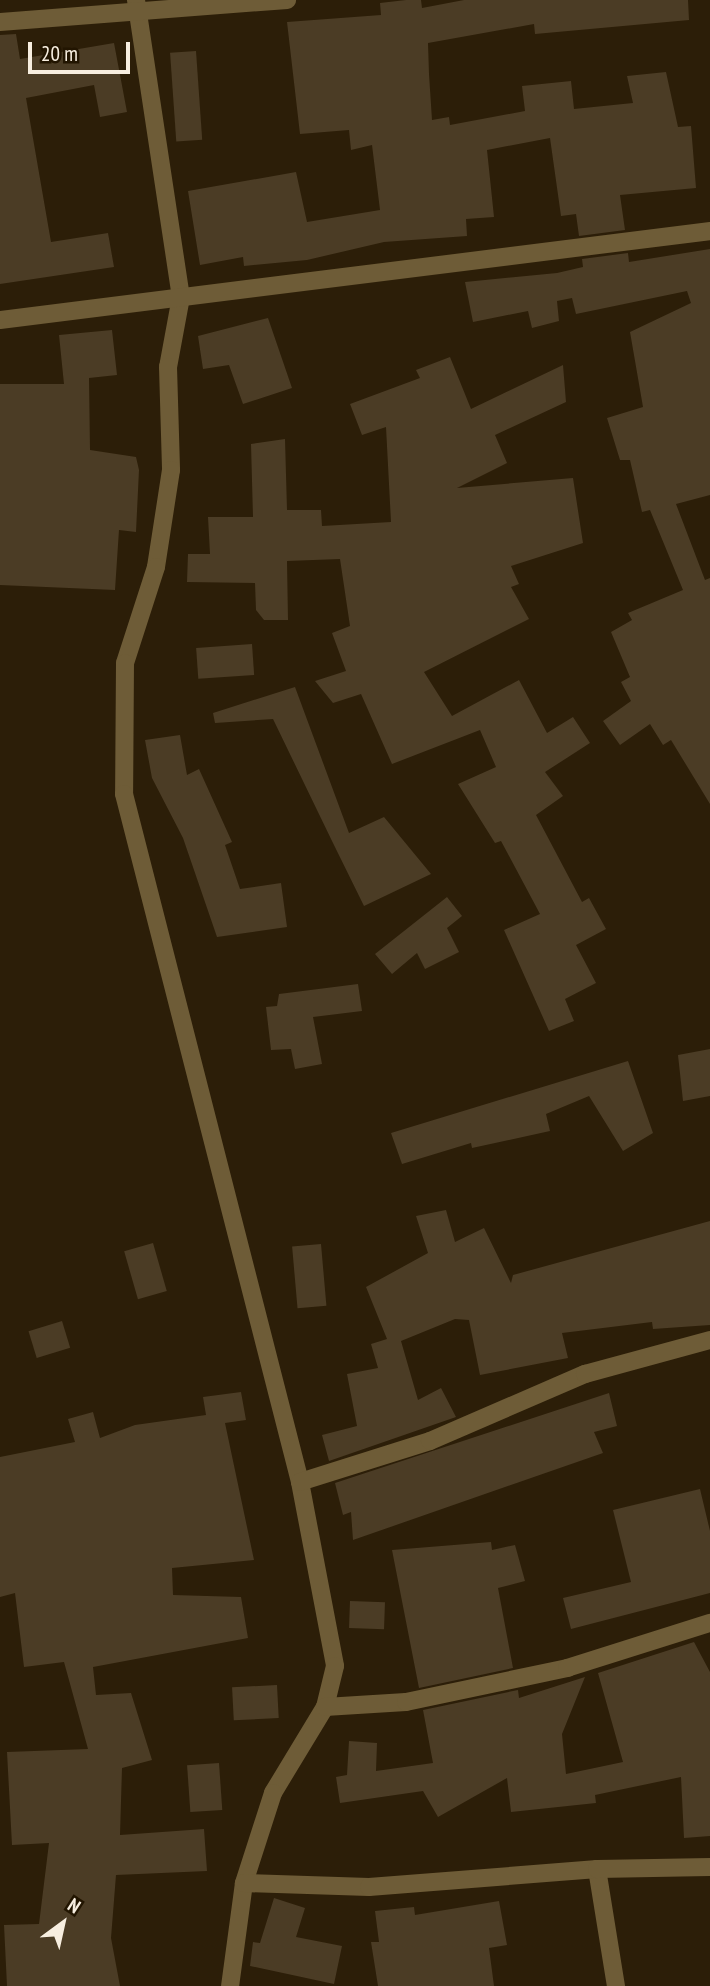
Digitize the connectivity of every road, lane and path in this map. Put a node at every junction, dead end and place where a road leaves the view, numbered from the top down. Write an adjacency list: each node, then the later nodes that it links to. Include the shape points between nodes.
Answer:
1 (287, 0): 2 (street)
2 (137, 5): 3 (street); 5 (street)
3 (0, 22)
4 (710, 231): 5 (street)
5 (181, 298): 6 (street); 8 (street, via 168,367 171,470 156,567 125,663 124,794)
6 (0, 320)
7 (710, 1340): 8 (street, via 584,1374 430,1441)
8 (300, 1482): 10 (street, via 335,1667)
9 (710, 1623): 10 (street, via 567,1668 406,1702)
10 (324, 1707): 13 (street, via 272,1793)
11 (710, 1867): 12 (street)
12 (597, 1869): 13 (street, via 369,1887); 15 (street)
13 (244, 1883): 14 (street)
14 (230, 1986)
15 (616, 1986)

